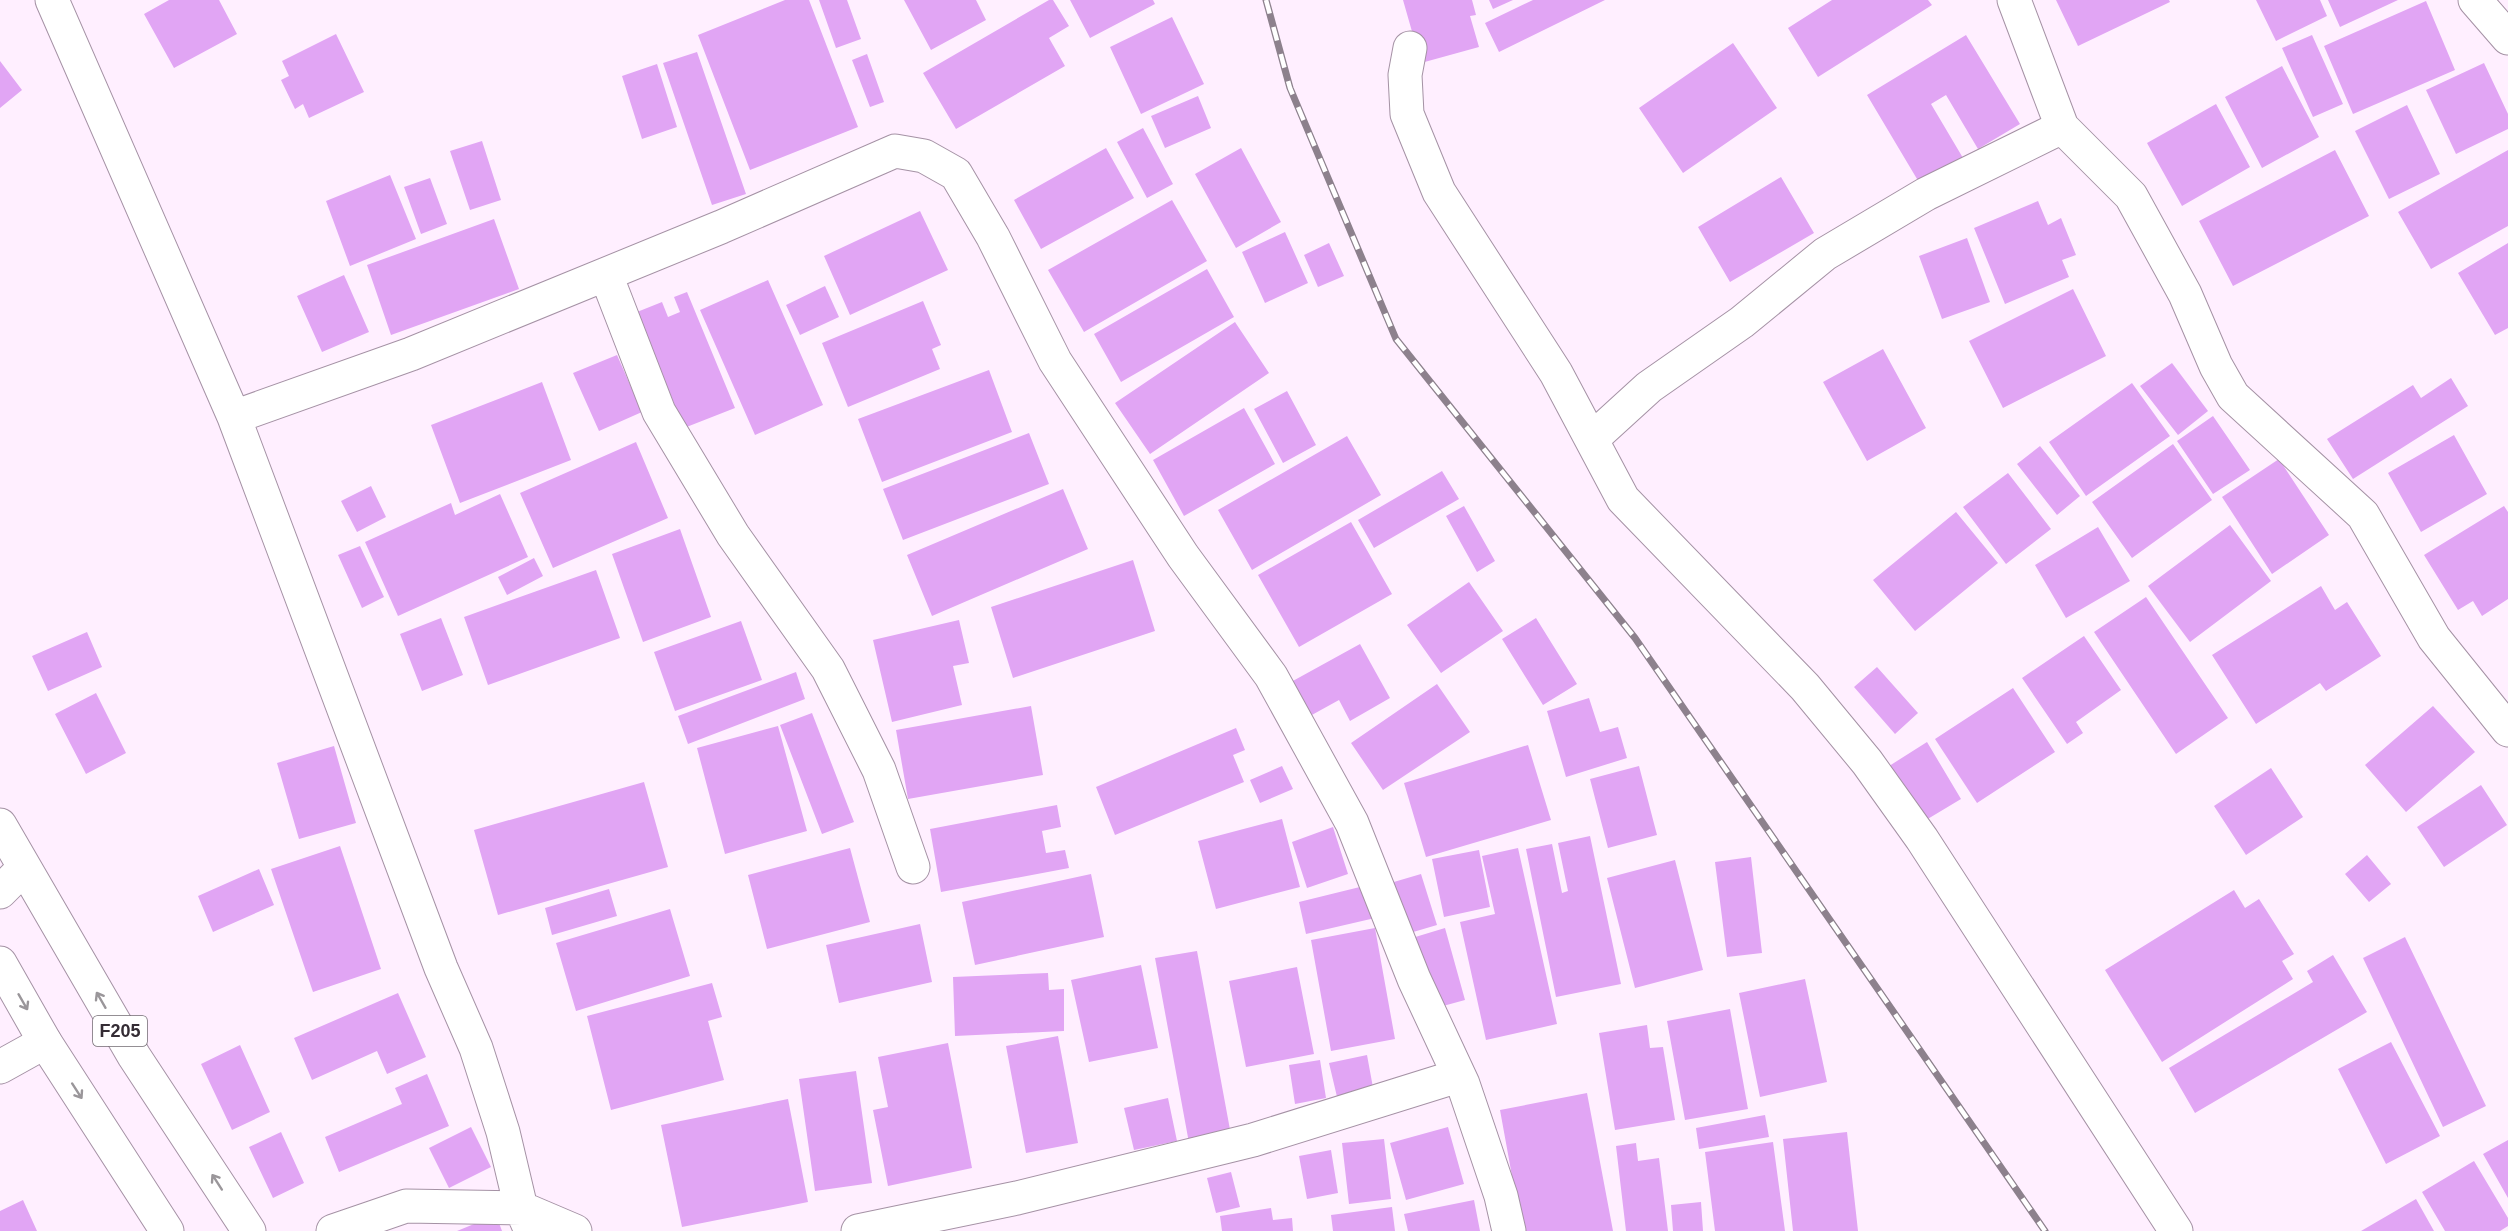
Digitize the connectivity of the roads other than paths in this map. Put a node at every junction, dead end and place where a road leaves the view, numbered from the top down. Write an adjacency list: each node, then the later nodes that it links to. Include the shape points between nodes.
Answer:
1 (52, 0): 8 (street)
2 (2014, 0): 6 (street)
3 (2475, 0): 4 (street)
4 (2508, 38)
5 (1410, 48): 9 (street, via 1404,75 1407,114 1439,192 1556,373)
6 (2062, 127): 9 (street, via 1926,194 1825,254 1742,322 1649,387); 10 (street, via 2131,196 2185,294 2233,396 2363,515 2433,638)
7 (606, 274): 8 (street, via 411,354); 12 (street, via 658,412 733,535 828,669 879,770); 18 (street, via 895,151 924,156 956,174 993,237 1055,361 1183,556 1277,687 1352,823 1414,979)
8 (234, 417): 19 (street, via 441,968 476,1048)
9 (1592, 439): 26 (street, via 1623,499 1805,687 1867,762 1922,838)
10 (2508, 730)
11 (0, 825): 13 (street, F205)
12 (914, 867)
13 (24, 868): 14 (street); 21 (street, F205, one-way to 13, via 134,1056)
14 (0, 892)
15 (0, 963): 16 (street, one-way to 16)
16 (45, 1042): 17 (street); 20 (street, one-way to 20)
17 (0, 1066)
18 (1458, 1076): 24 (street, via 1253,1140 1017,1198); 25 (street, via 1501,1196)
19 (526, 1219): 22 (street, via 406,1206); 23 (street)
20 (167, 1231)
21 (249, 1231)
22 (333, 1231)
23 (575, 1231)
24 (858, 1231)
25 (1509, 1231)
26 (2176, 1231)

